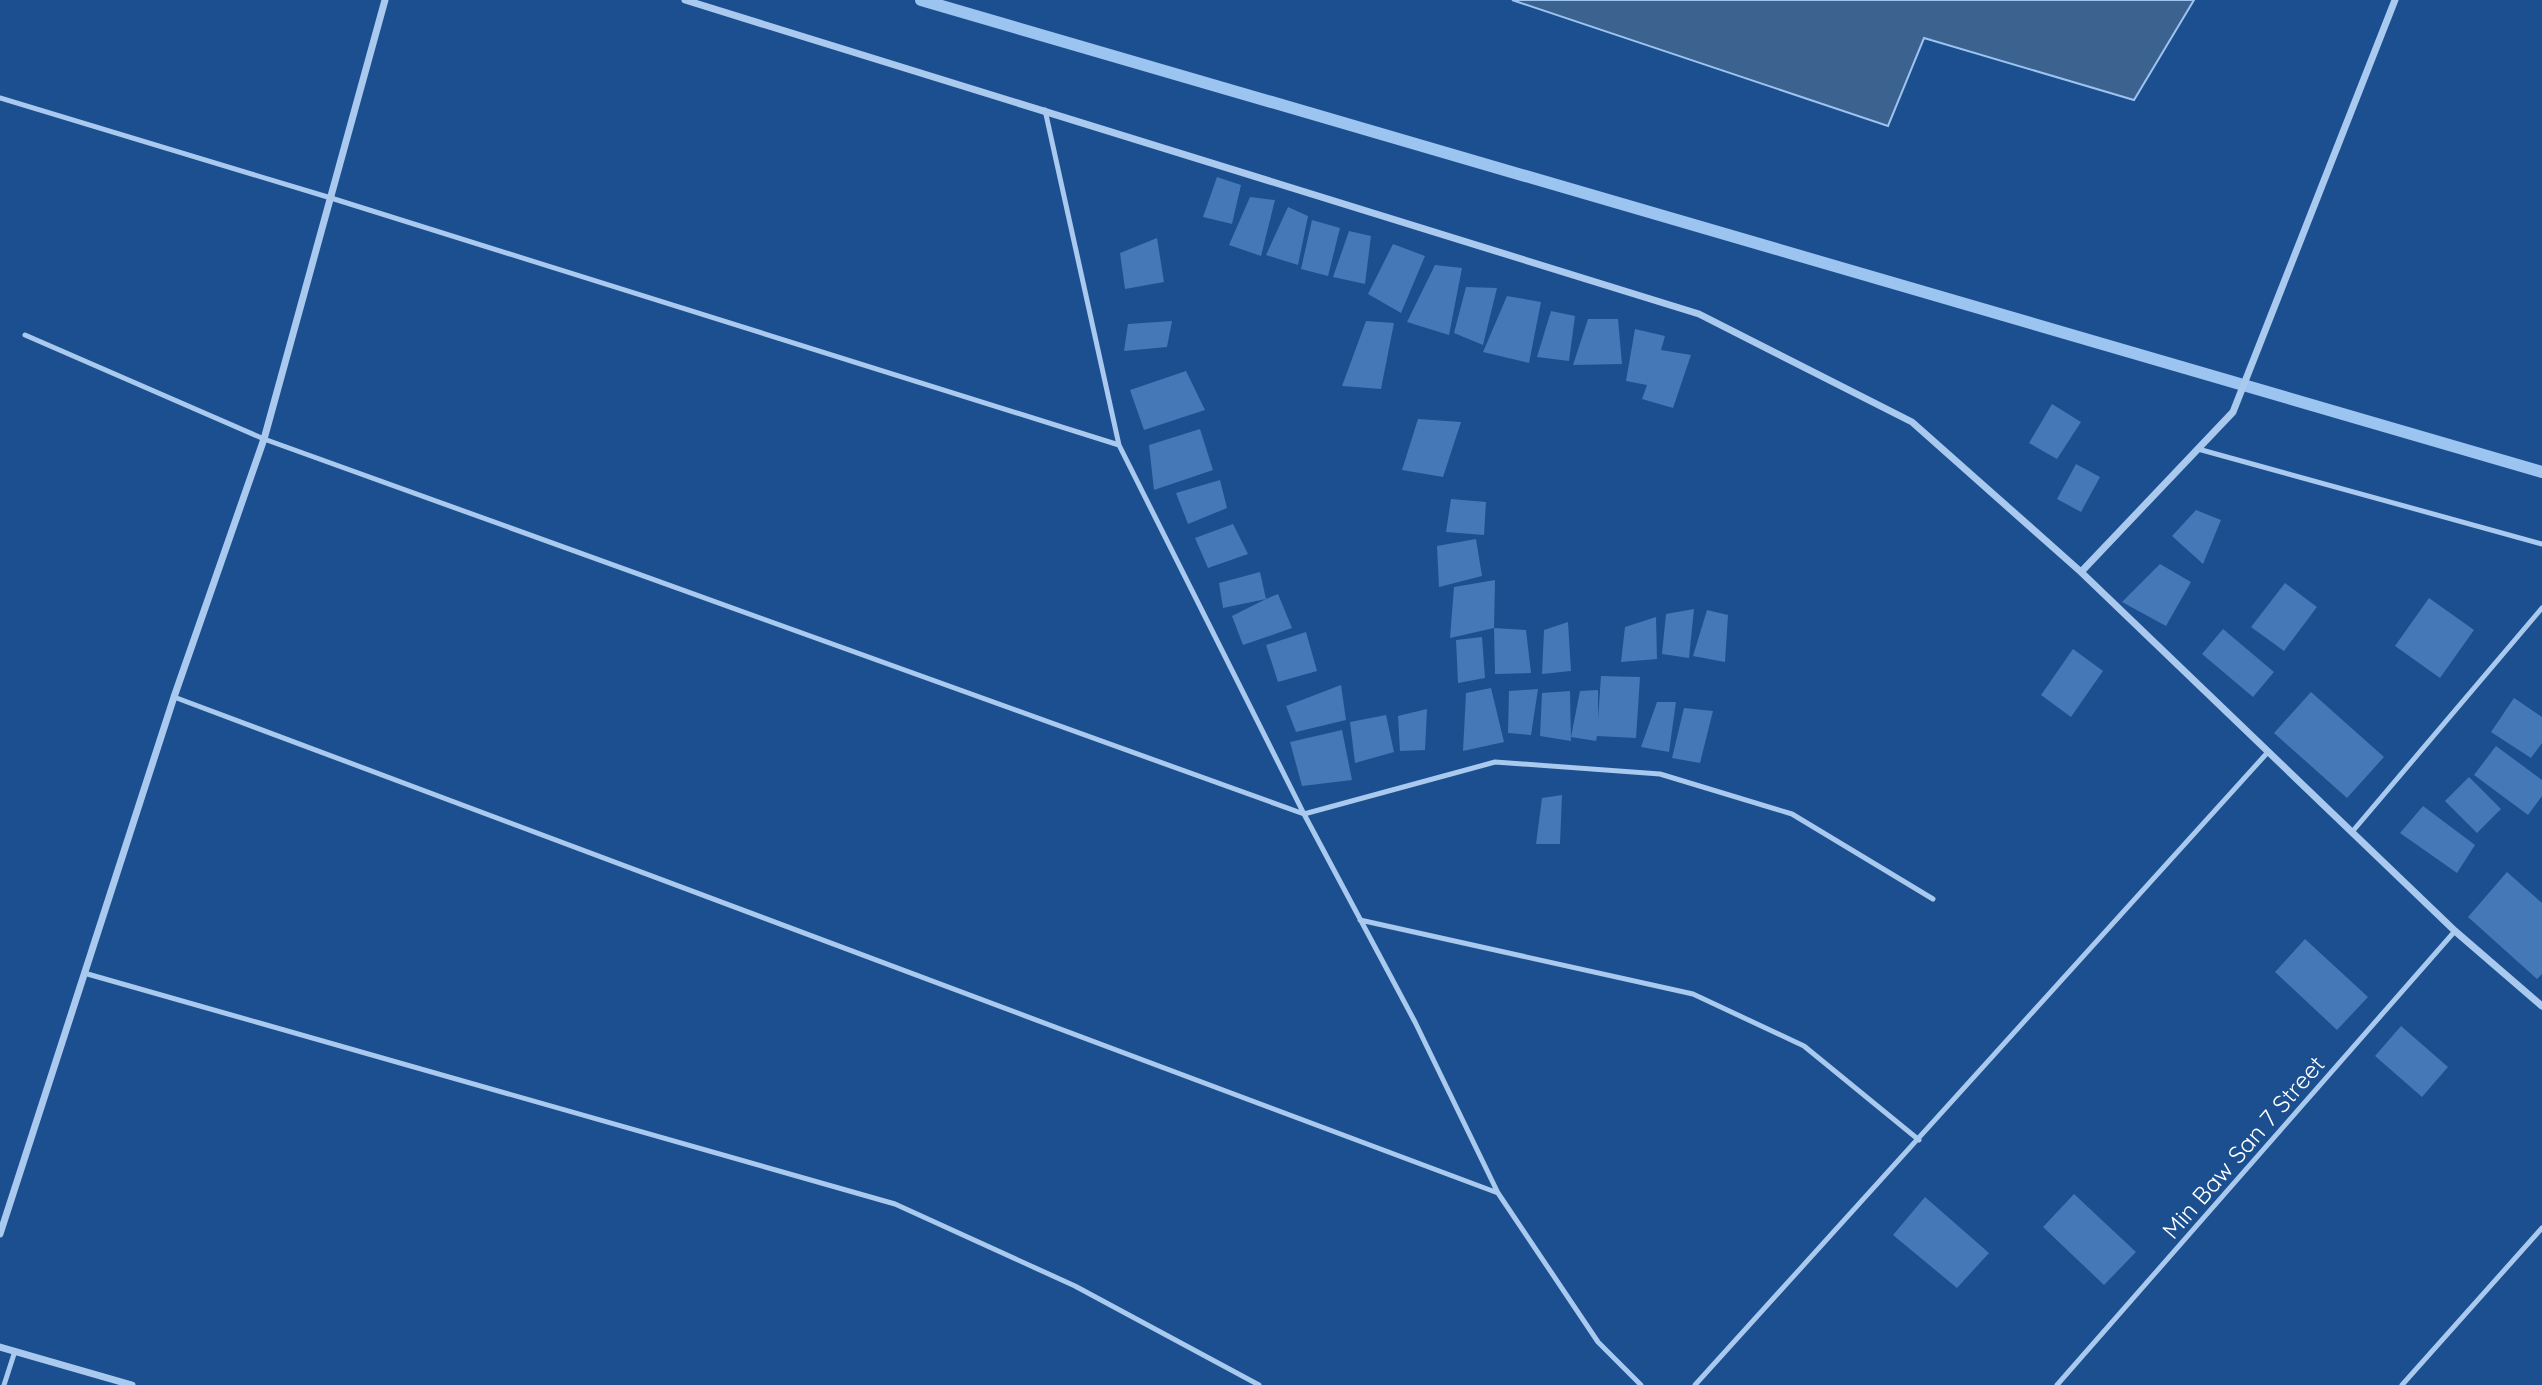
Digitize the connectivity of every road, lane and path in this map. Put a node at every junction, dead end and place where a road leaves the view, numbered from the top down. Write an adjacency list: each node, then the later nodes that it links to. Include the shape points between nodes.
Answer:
1 (385, 0): 6 (street)
2 (685, 0): 5 (street)
3 (2395, 0): 10 (street, via 2233,412)
4 (0, 98): 6 (lane)
5 (1045, 110): 9 (lane); 12 (street, via 1699,314 1912,422)
6 (331, 198): 8 (street); 9 (lane)
7 (25, 335): 8 (lane)
8 (264, 439): 14 (street); 16 (lane)
9 (1119, 445): 16 (lane)
10 (2198, 449): 11 (lane); 12 (street)
11 (2542, 544)
12 (2081, 572): 15 (street)
13 (2542, 608): 17 (lane)
14 (174, 697): 21 (street); 24 (lane)
15 (2268, 752): 17 (street); 23 (lane)
16 (1304, 814): 18 (lane, via 1495,762 1660,774 1791,814); 19 (lane)
17 (2352, 832): 20 (street)
18 (1933, 899)
19 (1360, 920): 23 (lane, via 1693,994 1804,1046); 24 (lane)
20 (2455, 931): 22 (street); 34 (lane, Min Baw San 7 Street)
21 (84, 973): 26 (street); 31 (lane, via 895,1204 1075,1286)
22 (2541, 1003)
23 (1919, 1140): 33 (lane)
24 (1498, 1193): 32 (lane, via 1598,1342)
25 (2542, 1228): 35 (lane)
26 (0, 1234)
27 (0, 1347): 28 (street)
28 (15, 1351): 29 (lane); 30 (street)
29 (4, 1385)
30 (132, 1385)
31 (1259, 1385)
32 (1641, 1385)
33 (1695, 1385)
34 (2057, 1385)
35 (2402, 1385)

